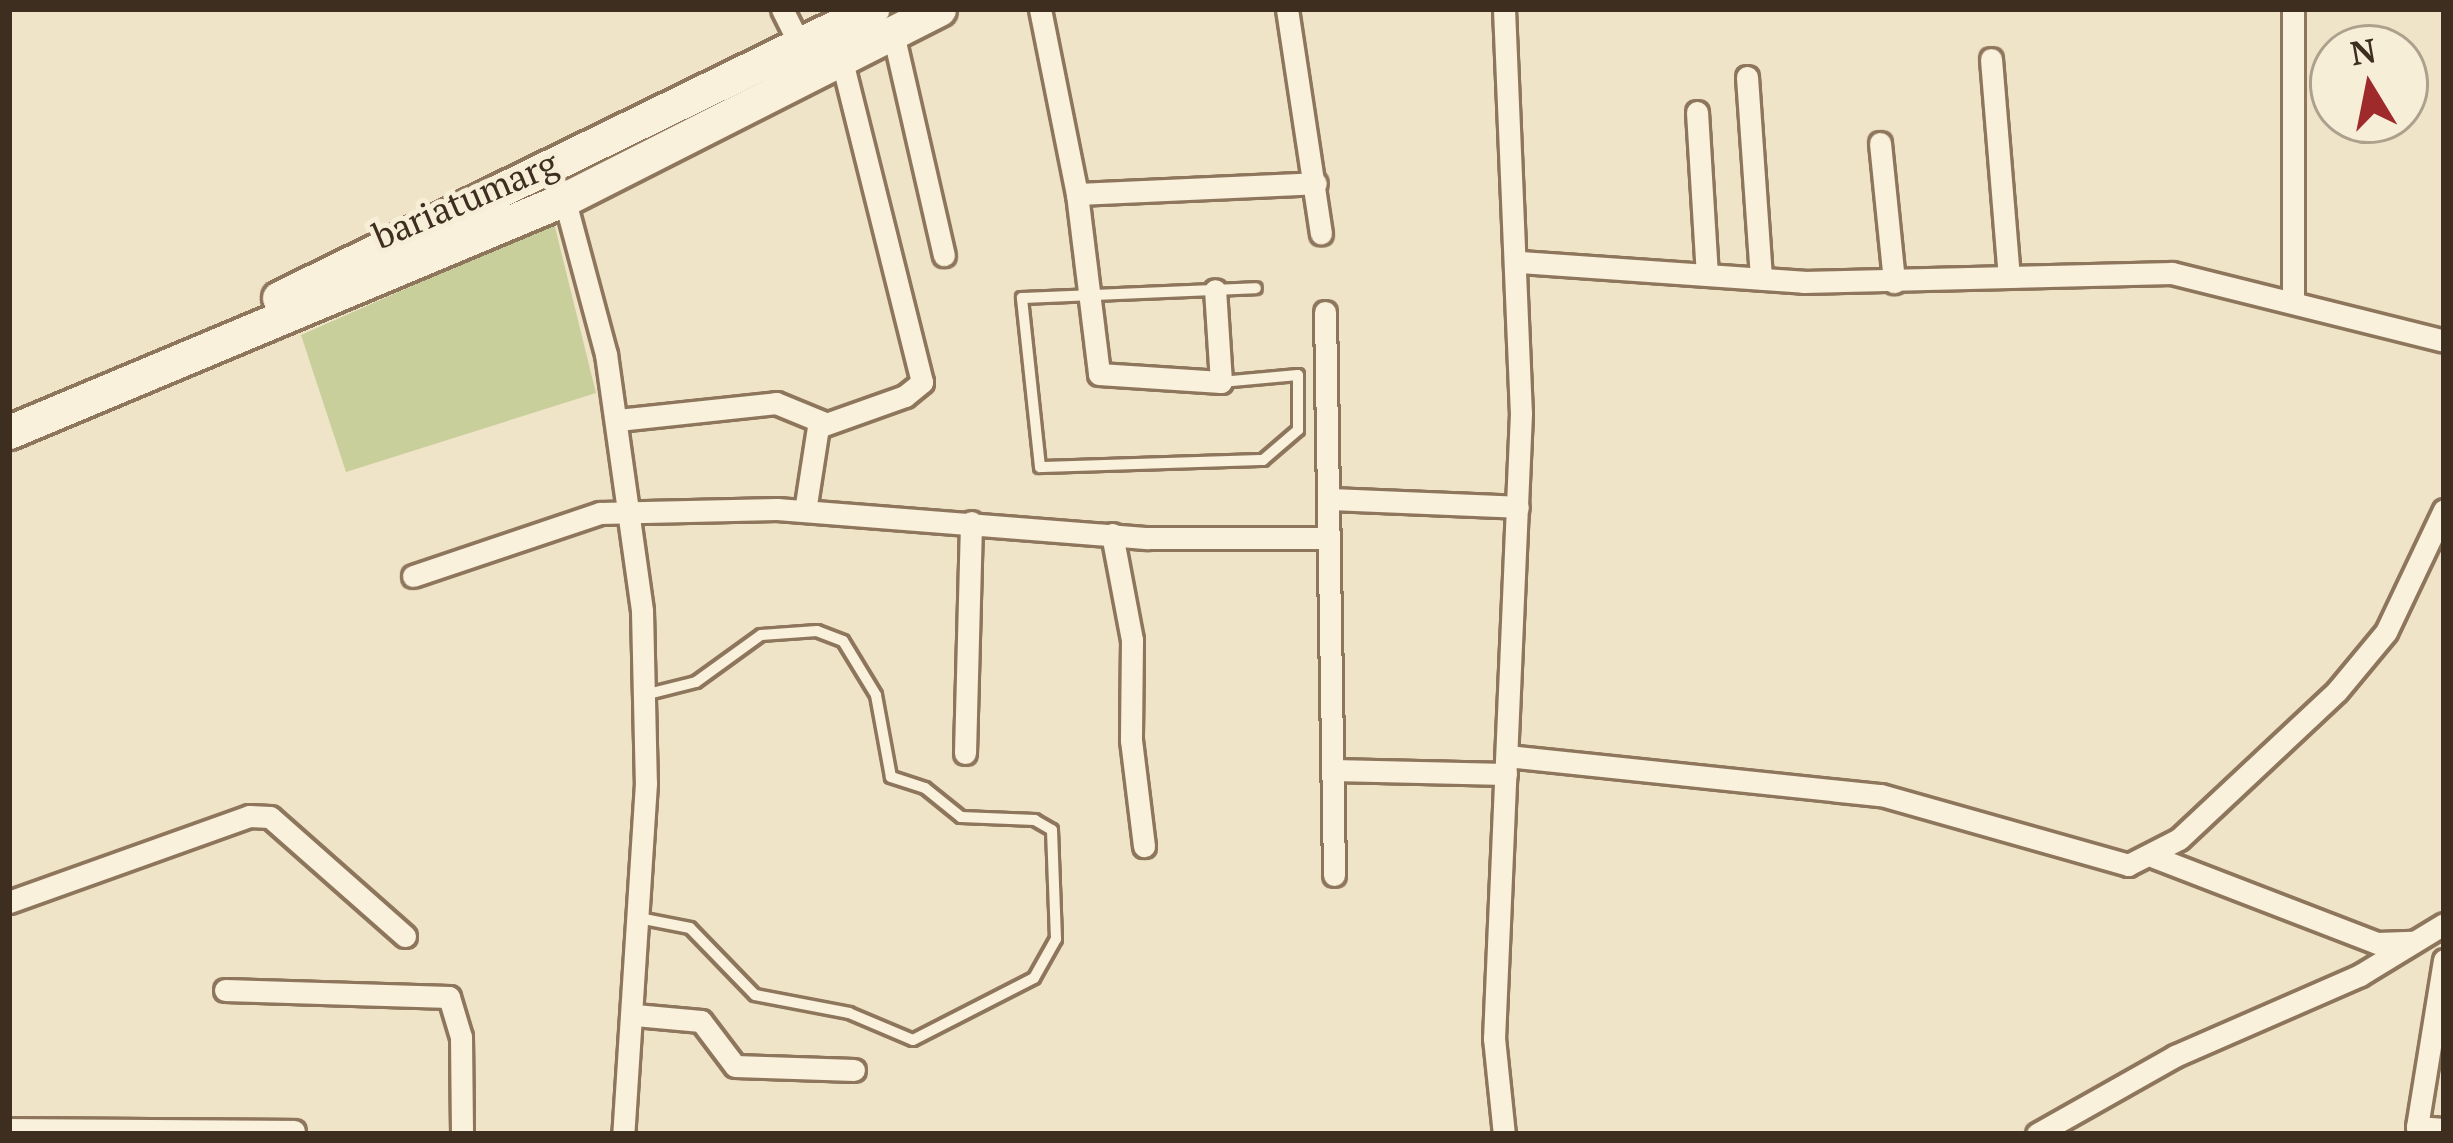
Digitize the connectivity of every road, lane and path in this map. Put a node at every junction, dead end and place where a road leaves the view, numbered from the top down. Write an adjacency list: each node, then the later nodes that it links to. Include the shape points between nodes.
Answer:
1 (782, 9): 8 (street)
2 (939, 9): 7 (main road, bariatumarg)
3 (1040, 9): 16 (street)
4 (1287, 9): 15 (street)
5 (1504, 9): 20 (street)
6 (2294, 9): 28 (street)
7 (883, 21): 8 (main road, bariatumarg); 10 (main road, bariatumarg); 19 (street)
8 (801, 47): 14 (main road, bariatumarg)
9 (1991, 59): 22 (street)
10 (842, 60): 17 (main road, bariatumarg); 34 (street, via 922,382 905,396)
11 (1747, 77): 23 (street)
12 (1697, 112): 21 (street)
13 (1880, 143): 24 (street)
14 (550, 168): 17 (street); 32 (main road, bariatumarg, via 125,372)
15 (1316, 183): 16 (street); 18 (street)
16 (1077, 194): 27 (street)
17 (567, 198): 33 (street); 35 (main road, bariatumarg)
18 (1321, 233)
19 (944, 255)
20 (1520, 262): 21 (street); 37 (street)
21 (1707, 275): 23 (street)
22 (2009, 276): 24 (street); 28 (street, via 2172,273)
23 (1761, 279): 24 (street)
24 (1894, 282)
25 (1256, 288): 26 (lane)
26 (1215, 290): 27 (lane); 31 (street)
27 (1088, 295): 31 (street, via 1104,377); 31 (lane, via 1022,298 1040,467 1263,460 1298,430 1298,375)
28 (2293, 298): 30 (street)
29 (1324, 312): 36 (street)
30 (2444, 341)
31 (1221, 382)
32 (9, 418)
33 (618, 420): 34 (street, via 759,403 790,405); 40 (street)
34 (823, 422): 39 (street)
35 (9, 432)
36 (1329, 499): 37 (street); 43 (street)
37 (1518, 507): 47 (street)
38 (2444, 510): 50 (street, via 2370,654)
39 (805, 511): 40 (street); 41 (street)
40 (631, 513): 44 (street, via 570,519); 45 (street)
41 (971, 522): 42 (street); 46 (street)
42 (1112, 534): 43 (street); 49 (street, via 1132,640 1131,740)
43 (1328, 538): 48 (street)
44 (412, 576)
45 (644, 694): 53 (street); 53 (lane, via 696,682 761,635 817,631 843,641 876,695 891,777 925,788 962,817 1035,820 1052,830 1056,939 1034,978 913,1040 849,1013 755,995 690,928)
46 (965, 753)
47 (1507, 765): 48 (street); 50 (street, via 1850,790 2098,862); 68 (street, via 1494,1038)
48 (1333, 770): 51 (street)
49 (1144, 846)
50 (2154, 857): 56 (street, via 2377,944)
51 (1334, 875)
52 (9, 902): 55 (street, via 249,816 270,818)
53 (639, 918): 59 (street)
54 (2444, 924): 56 (street)
55 (405, 936)
56 (2415, 942): 69 (street, via 2360,975 2175,1056)
57 (2444, 960): 62 (street, via 2417,1126)
58 (225, 990): 66 (street, via 449,997 461,1037)
59 (634, 1015): 60 (street, via 700,1021 735,1066); 67 (street)
60 (854, 1070)
61 (9, 1129): 64 (street)
62 (2444, 1129)
63 (295, 1130): 65 (street)
64 (104, 1132): 65 (street)
65 (259, 1132)
66 (462, 1134)
67 (623, 1134)
68 (1504, 1134)
69 (2037, 1134)

